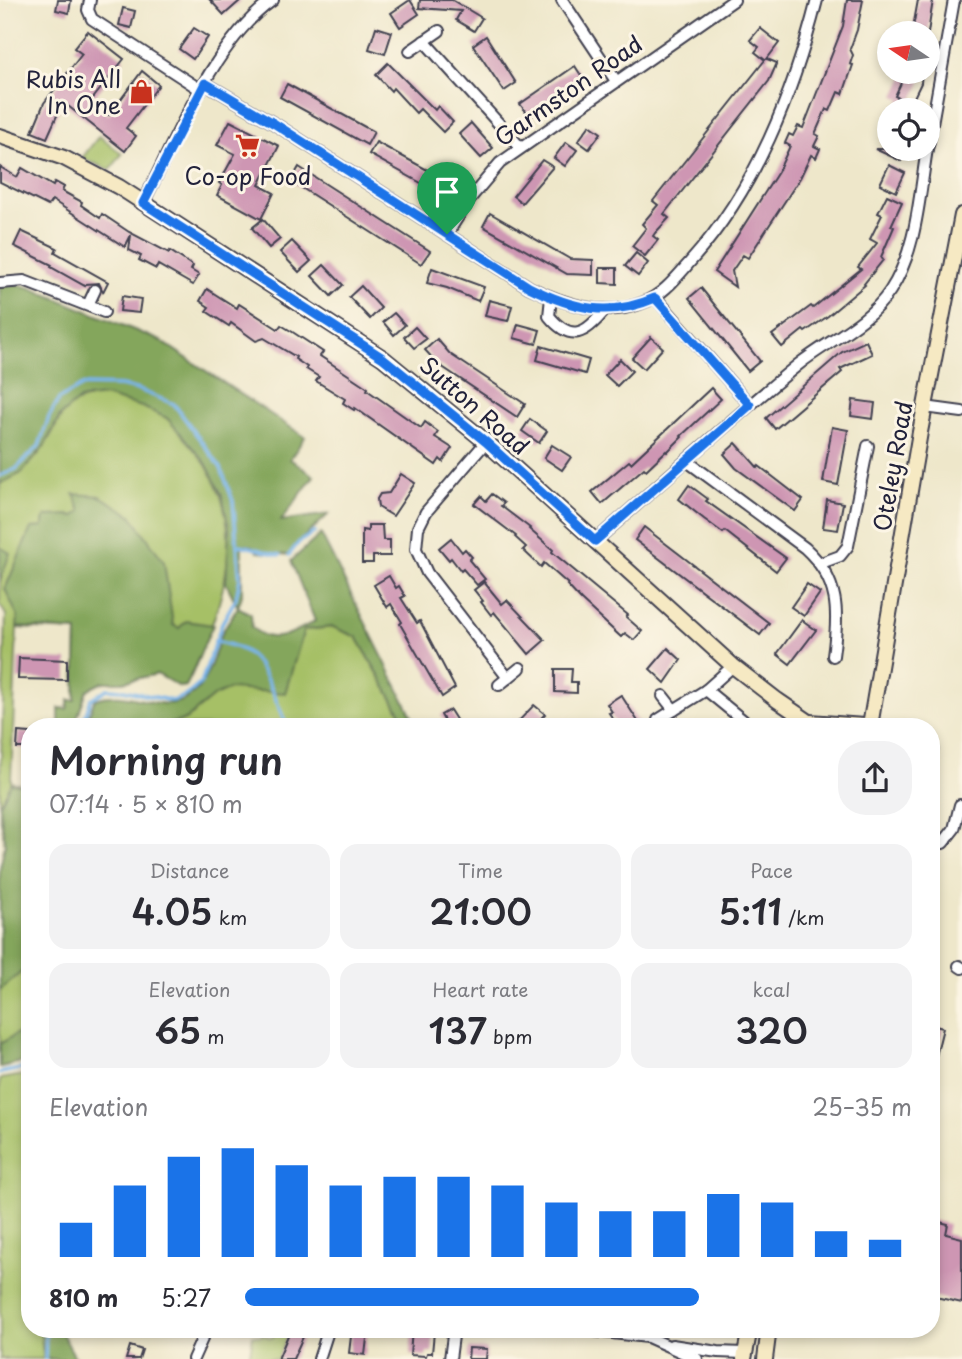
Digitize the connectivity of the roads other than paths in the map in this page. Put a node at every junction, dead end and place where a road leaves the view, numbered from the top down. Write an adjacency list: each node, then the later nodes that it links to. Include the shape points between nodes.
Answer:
1 (90, 0): 12 (street, via 92,19)
2 (562, 0): 11 (street)
3 (734, 0): 7 (street, Garmston Road)
4 (954, 0): 13 (street)
5 (269, 1): 12 (street, via 228,45)
6 (814, 1): 23 (street, via 797,71 752,172 700,251)
7 (719, 4): 11 (street, Garmston Road)
8 (439, 31): 9 (street)
9 (424, 41): 10 (street); 15 (street)
10 (410, 51)
11 (616, 81): 15 (street, Garmston Road)
12 (203, 86): 17 (street); 19 (street, via 275,124)
13 (936, 98)
14 (0, 136): 17 (street, Sutton Road, via 75,163)
15 (520, 148): 19 (street, Garmston Road, via 484,180)
16 (925, 161): 27 (street, via 905,264 889,293 876,308)
17 (143, 203): 30 (street, Sutton Road, via 383,358)
18 (962, 215): 28 (street, Oteley Road)
19 (447, 234): 22 (street)
20 (0, 283): 24 (street, via 24,281)
21 (95, 290): 24 (street)
22 (551, 298): 25 (street); 25 (street, via 549,316 568,332 589,329)
23 (655, 298): 25 (street); 27 (street)
24 (88, 305): 26 (street)
25 (605, 310)
26 (104, 312)
27 (750, 405): 32 (street)
28 (925, 407): 29 (street); 44 (street, Oteley Road)
29 (962, 412)
30 (486, 442): 33 (street, Sutton Road); 37 (street, via 426,512 419,523 416,549 427,573 504,682)
31 (869, 446): 34 (street, via 848,546 840,556)
32 (687, 461): 33 (street); 34 (street)
33 (595, 541): 36 (street, Sutton Road)
34 (821, 563): 35 (street, via 836,600)
35 (833, 656)
36 (733, 666): 38 (street); 43 (street, Sutton Road)
37 (520, 668)
38 (706, 690): 40 (street); 42 (street)
39 (663, 696): 40 (street)
40 (674, 710): 41 (street)
41 (662, 718)
42 (741, 718)
43 (802, 718)
44 (871, 718)
45 (960, 805): 46 (street)
46 (958, 830): 47 (street)
47 (943, 843)
48 (202, 1338): 57 (street)
49 (326, 1338): 58 (street)
50 (453, 1338): 59 (street)
51 (649, 1338): 55 (street)
52 (662, 1338): 55 (street)
53 (748, 1338): 56 (street)
54 (768, 1338): 61 (street)
55 (662, 1342): 56 (street); 60 (street)
56 (744, 1356): 61 (street)
57 (193, 1359)
58 (319, 1359)
59 (450, 1359)
60 (697, 1359)
61 (766, 1359)

